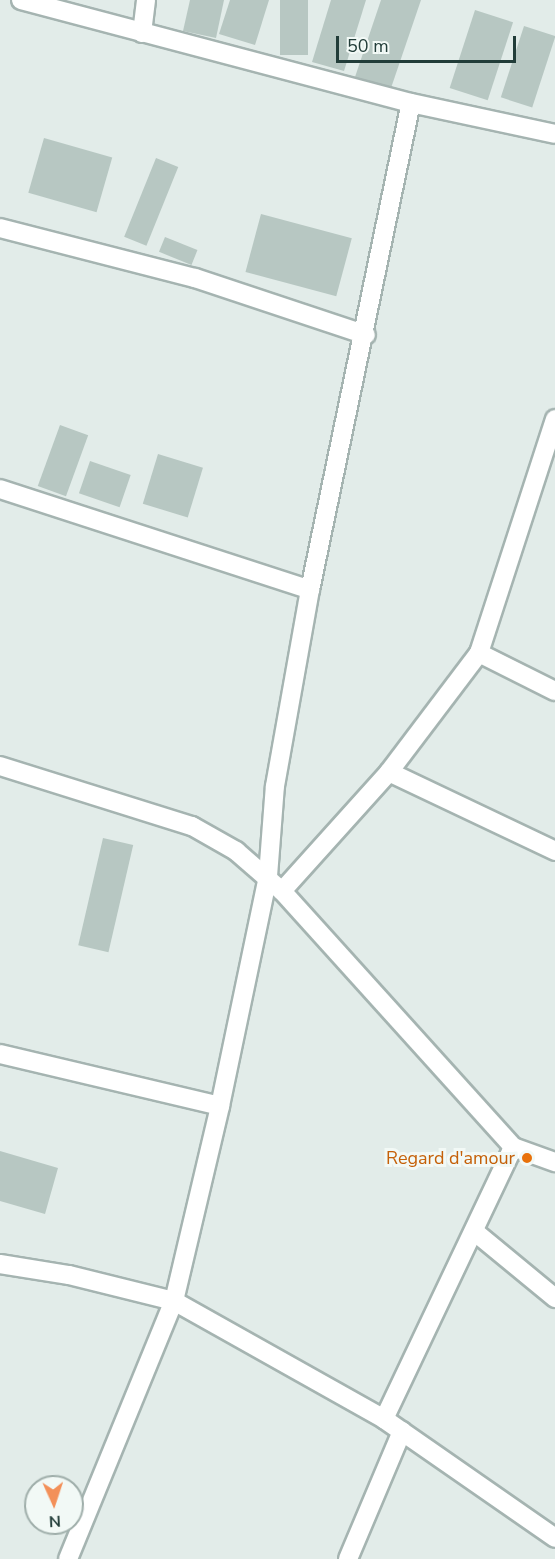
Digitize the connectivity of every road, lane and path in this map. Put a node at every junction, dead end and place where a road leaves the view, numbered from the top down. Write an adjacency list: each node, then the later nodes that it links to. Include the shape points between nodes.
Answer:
1 (21, 0): 3 (street)
2 (146, 0): 3 (street)
3 (142, 33): 4 (street)
4 (411, 103): 5 (street); 7 (street)
5 (555, 134)
6 (0, 228): 7 (street, via 195,278)
7 (366, 335): 10 (street)
8 (555, 420): 11 (street)
9 (0, 489): 10 (street)
10 (310, 590): 16 (street, via 275,786)
11 (479, 653): 12 (street); 14 (street)
12 (555, 691)
13 (0, 766): 16 (street, via 192,826)
14 (389, 772): 15 (street); 17 (street)
15 (555, 851)
16 (268, 876): 17 (street); 19 (street)
17 (282, 891): 20 (street)
18 (0, 1054): 19 (street)
19 (220, 1106): 25 (street)
20 (513, 1147): 21 (street); 22 (street)
21 (555, 1162)
22 (475, 1232): 24 (street); 26 (street)
23 (0, 1264): 25 (street, via 69,1275)
24 (555, 1298)
25 (174, 1301): 26 (street); 29 (street)
26 (384, 1419): 27 (street)
27 (402, 1431): 28 (street); 30 (street)
28 (555, 1538)
29 (69, 1559)
30 (348, 1559)

